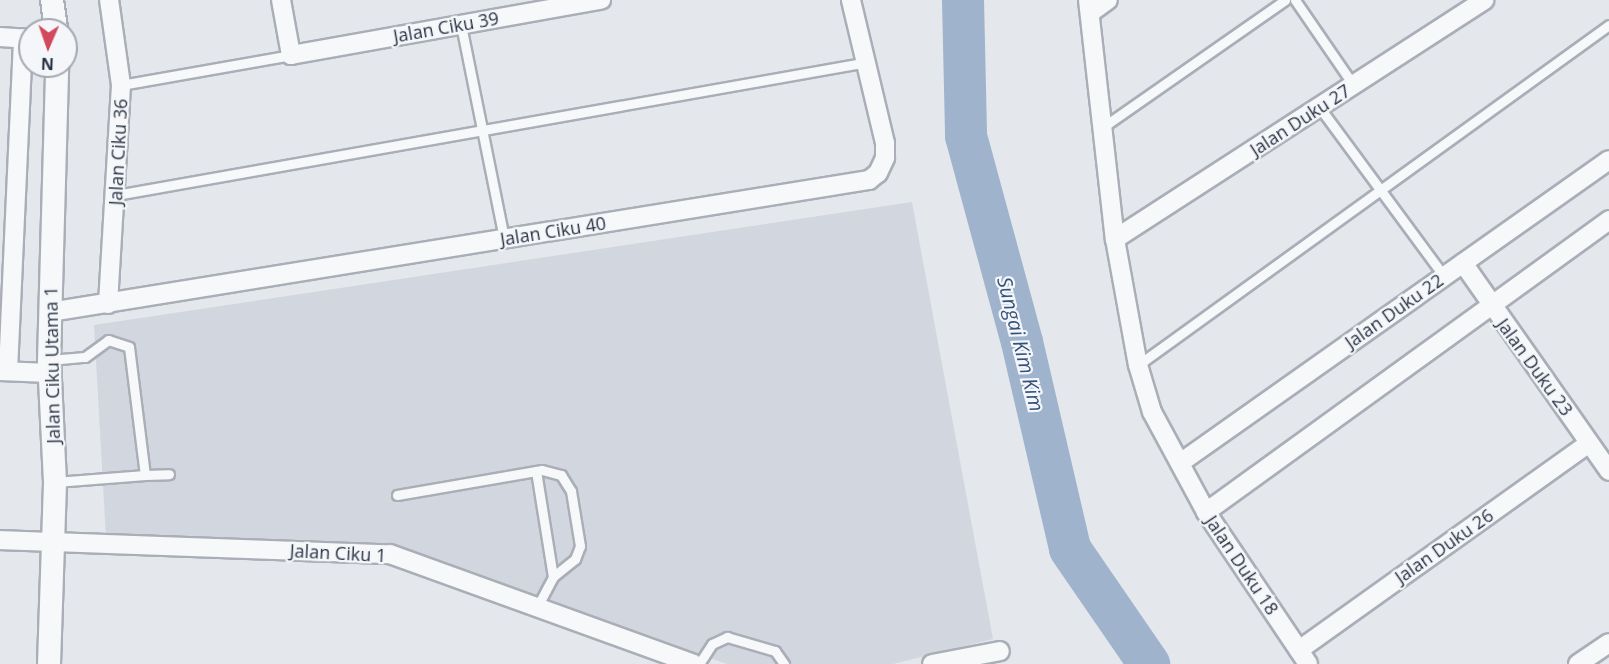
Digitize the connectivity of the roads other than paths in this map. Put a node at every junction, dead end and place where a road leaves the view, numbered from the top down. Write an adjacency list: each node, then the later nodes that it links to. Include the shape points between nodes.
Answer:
1 (52, 0): 11 (street)
2 (109, 0): 20 (street, Jalan Ciku 36)
3 (281, 0): 16 (street)
4 (601, 0): 12 (street, Jalan Ciku 39)
5 (851, 0): 17 (street, Jalan Ciku 40)
6 (1108, 0): 10 (street)
7 (1285, 0): 23 (lane)
8 (1295, 0): 21 (lane)
9 (1485, 0): 21 (street, Jalan Duku 27)
10 (1089, 7): 23 (street, Jalan Duku 18)
11 (54, 18)
12 (461, 24): 16 (street, Jalan Ciku 39); 24 (lane)
13 (1609, 26): 26 (lane)
14 (0, 37): 15 (street)
15 (18, 38)
16 (291, 55): 20 (lane)
17 (868, 62): 24 (lane); 29 (street, Jalan Ciku 40, via 885,143 885,158 868,180)
18 (24, 78): 38 (street)
19 (57, 78): 35 (street, Jalan Ciku Utama 1)
20 (122, 85): 27 (street, Jalan Ciku 36)
21 (1354, 86): 22 (street, Jalan Duku 27)
22 (1320, 108): 26 (lane); 30 (street, Jalan Duku 27)
23 (1102, 127): 30 (street, Jalan Duku 18)
24 (481, 131): 27 (lane); 29 (lane)
25 (1609, 160): 31 (street, Jalan Duku 22)
26 (1378, 192): 32 (lane); 36 (lane)
27 (116, 195): 33 (street, Jalan Ciku 36)
28 (1609, 220): 34 (street)
29 (504, 239): 33 (street, Jalan Ciku 40)
30 (1115, 239): 36 (street, Jalan Duku 18)
31 (1463, 263): 32 (street, Jalan Duku 22); 34 (street, Jalan Duku 23)
32 (1444, 276): 40 (street, Jalan Duku 22)
33 (108, 304): 35 (street, Jalan Ciku 40)
34 (1491, 305): 39 (street, Jalan Duku 23); 47 (street)
35 (50, 312): 37 (street, Jalan Ciku Utama 1)
36 (1138, 365): 40 (street, Jalan Duku 18, via 1154,417)
37 (49, 367): 38 (street); 44 (lane, via 86,357 108,340 129,347); 45 (street, Jalan Ciku Utama 1)
38 (4, 371)
39 (1590, 443): 42 (street, Jalan Duku 23); 54 (street, Jalan Duku 26)
40 (1180, 463): 47 (street, Jalan Duku 18)
41 (536, 471): 46 (lane); 50 (lane); 50 (lane, via 552,471 568,482 579,540 575,559)
42 (1609, 471)
43 (169, 474): 44 (lane)
44 (145, 475): 45 (lane)
45 (55, 482): 49 (street, Jalan Ciku Utama 1)
46 (397, 495)
47 (1206, 512): 54 (street, Jalan Duku 18)
48 (0, 540): 49 (street, Jalan Ciku 1)
49 (52, 542): 51 (street, Jalan Ciku 1, via 386,554); 55 (street, Jalan Ciku Utama 1)
50 (553, 577): 51 (lane)
51 (537, 607): 56 (street, Jalan Ciku 1)
52 (1609, 643): 60 (street)
53 (1000, 651): 59 (street)
54 (1303, 657)
55 (49, 664)
56 (694, 664)
57 (699, 664): 58 (lane, via 712,644 727,637 774,651)
58 (784, 664)
59 (932, 664)
60 (1578, 664)

